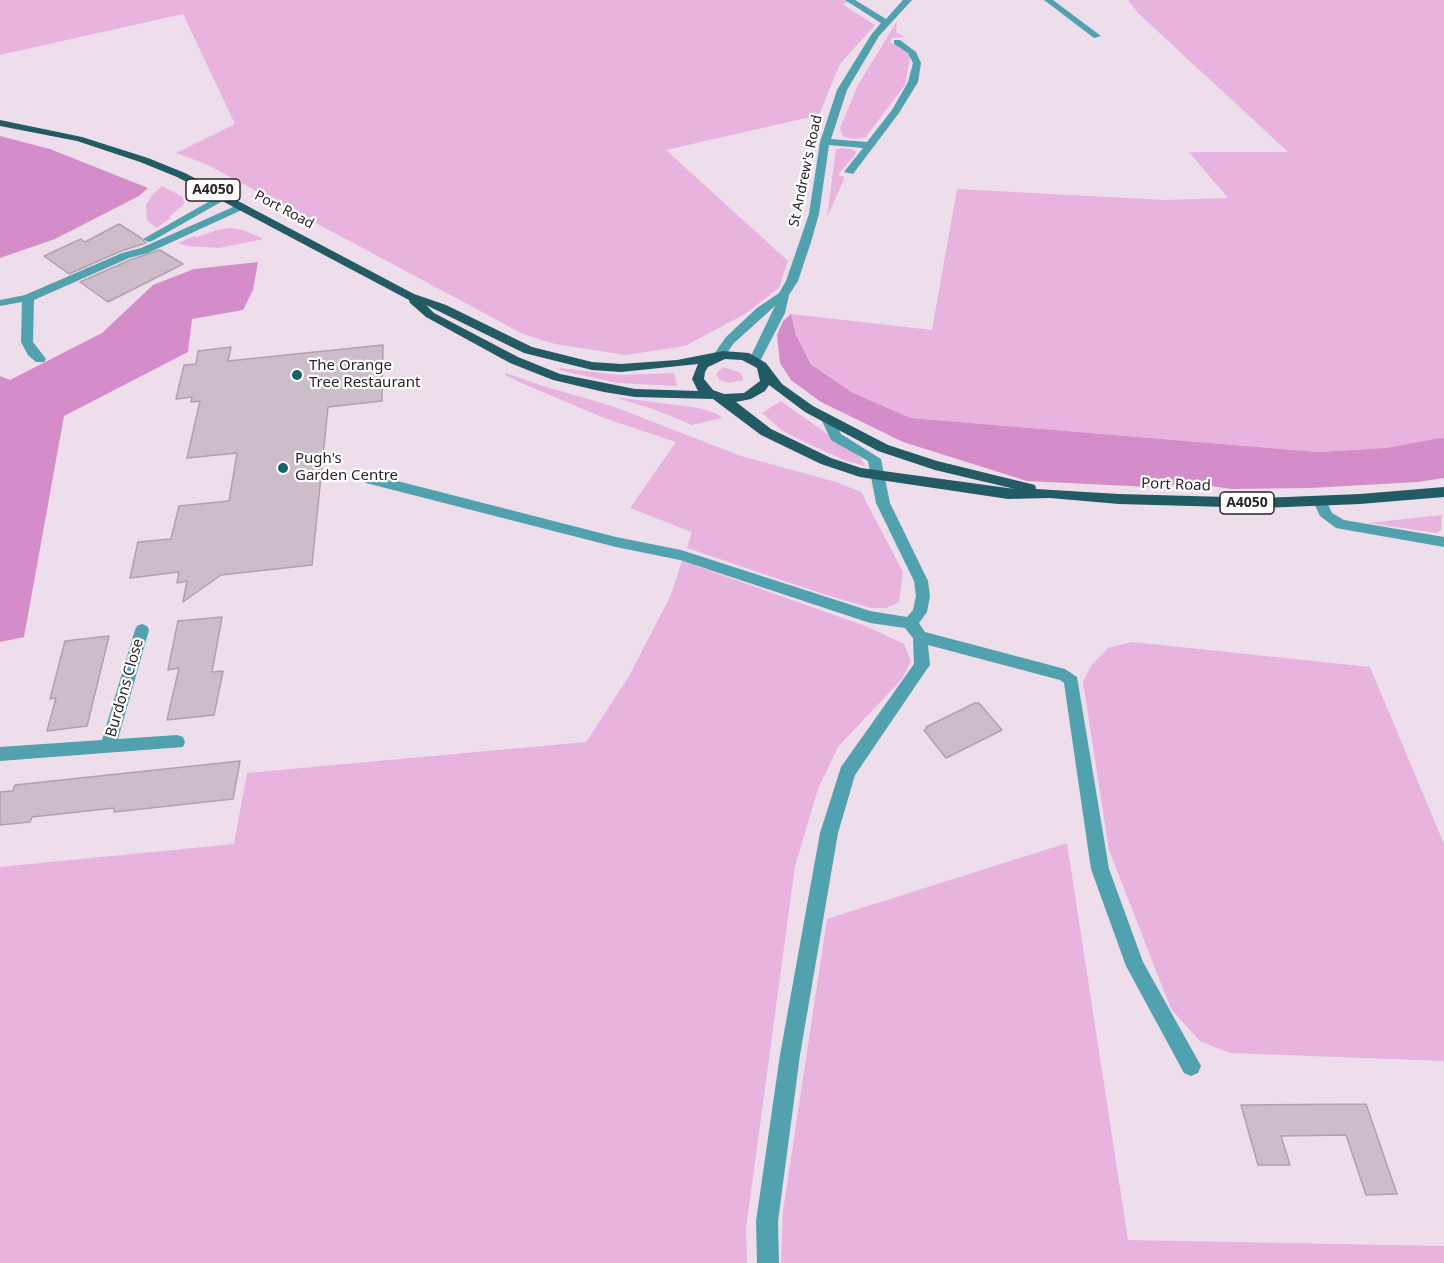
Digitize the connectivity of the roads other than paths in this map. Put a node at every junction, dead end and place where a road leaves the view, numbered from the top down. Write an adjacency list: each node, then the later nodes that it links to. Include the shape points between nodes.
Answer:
1 (849, 0): 4 (street)
2 (908, 0): 4 (street, St Andrew's Road)
3 (1048, 0): 5 (street)
4 (885, 22): 8 (street, St Andrew's Road, via 849,76)
5 (1097, 36)
6 (897, 42): 9 (street, via 912,52 917,63 913,82 896,111)
7 (0, 123): 11 (main road, Port Road / A4050, via 79,140 144,160)
8 (825, 142): 9 (street); 14 (street, St Andrew's Road, via 814,214 800,262)
9 (868, 145): 10 (street)
10 (849, 172)
11 (224, 196): 12 (main road, Port Road / A4050); 13 (street, via 135,246)
12 (242, 206): 13 (street, via 144,251); 15 (main road, Port Road / A4050)
13 (126, 255): 16 (street)
14 (783, 295): 18 (street, St Andrew's Road, via 761,310); 20 (street, St Andrew's Road, via 779,313)
15 (410, 296): 18 (main road, Port Road / A4050, via 442,307 528,350 564,361 621,368); 22 (main road, Port Road / A4050, via 440,321 514,360 557,377 635,393)
16 (28, 298): 17 (street); 19 (street, via 27,342)
17 (0, 303)
18 (715, 358): 20 (main road, via 735,355); 22 (main road, via 704,364 698,379 702,387)
19 (40, 359)
20 (755, 360): 21 (main road)
21 (766, 374): 22 (main road, via 766,381 757,392 736,398); 23 (main road, Port Road / A4050, via 789,396)
22 (720, 397): 24 (main road, Port Road / A4050, via 766,432 799,450 861,472)
23 (828, 421): 24 (street, via 836,437 874,459); 26 (main road, Port Road / A4050, via 905,456)
24 (878, 474): 26 (main road, Port Road / A4050, via 1008,494); 31 (street, via 884,503 921,581 923,596)
25 (366, 478): 31 (street, via 681,555)
26 (1050, 493): 28 (main road, Port Road / A4050, via 1224,503)
27 (1443, 494): 28 (main road, Port Road / A4050)
28 (1320, 501): 29 (street, via 1327,516 1341,524)
29 (1444, 542)
30 (142, 630): 33 (street, Burdons Close)
31 (915, 630): 35 (street, via 1065,675 1072,681 1100,869 1135,966); 36 (street, via 922,665 847,772 829,833 790,1055 767,1221)
32 (177, 742): 33 (street, Burdons Close)
33 (108, 746): 34 (street, Burdons Close)
34 (0, 754)
35 (1191, 1066)
36 (768, 1263)

